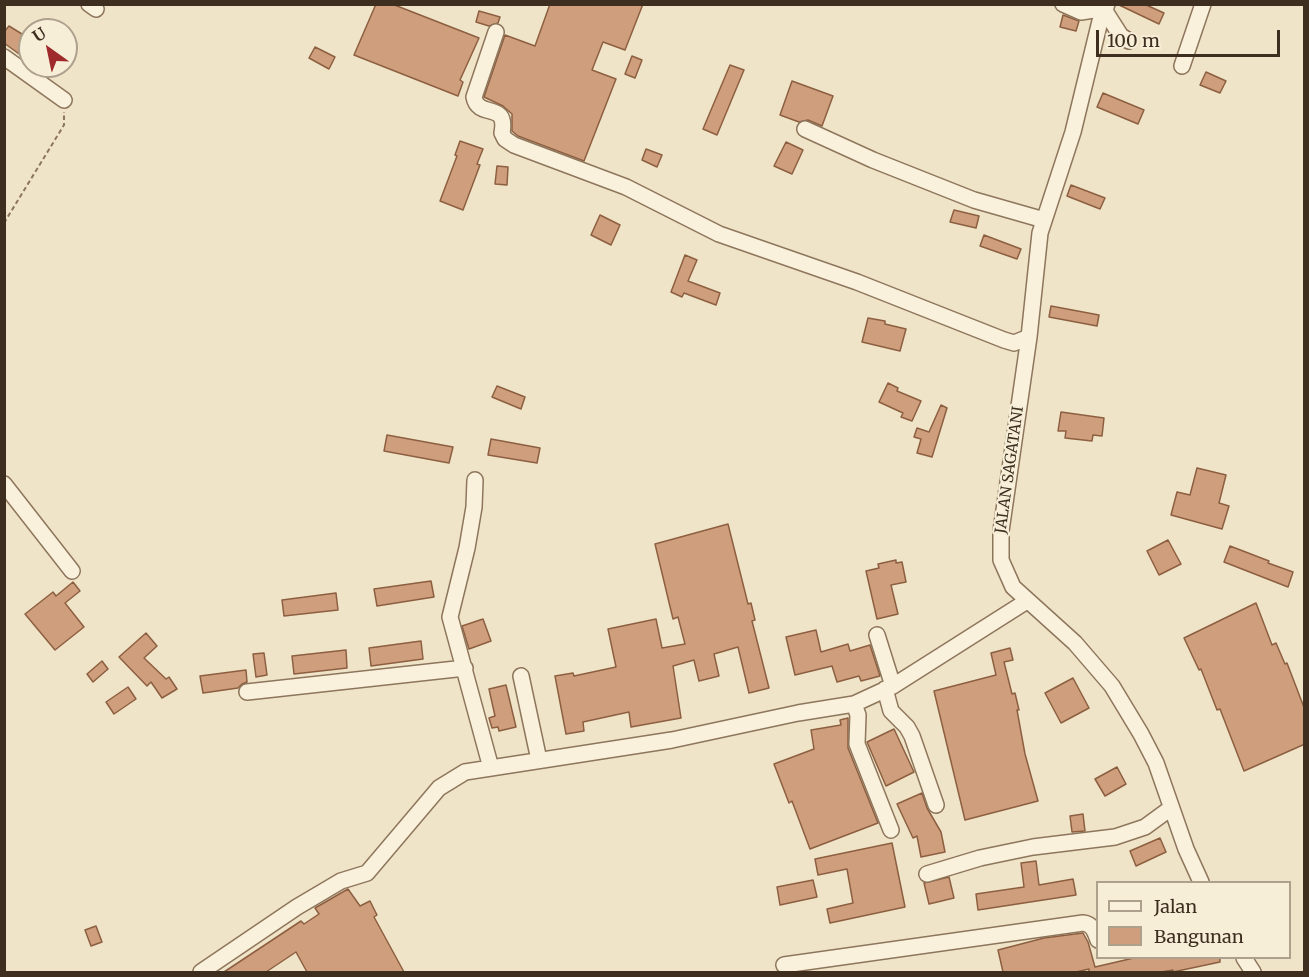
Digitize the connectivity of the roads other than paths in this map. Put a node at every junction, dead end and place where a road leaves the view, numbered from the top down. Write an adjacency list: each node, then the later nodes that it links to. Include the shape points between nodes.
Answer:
1 (1063, 4): 3 (street, via 1081,12)
2 (1203, 4): 7 (street)
3 (1106, 8): 5 (street, via 1121,36); 10 (street, JALAN SAGATANI)
4 (496, 32): 11 (street, via 474,97 480,108 502,117 502,133 514,145 626,187 719,234 857,282 1004,340 1014,343)
5 (1130, 41)
6 (4, 57): 8 (street)
7 (1182, 66)
8 (64, 100)
9 (805, 129): 10 (street, via 974,200)
10 (1044, 220): 11 (street, JALAN SAGATANI)
11 (1029, 337): 15 (street, JALAN SAGATANI, via 1001,531 1001,560 1013,587)
12 (475, 480): 17 (street, via 467,548 450,617)
13 (4, 484): 14 (street)
14 (72, 572)
15 (1027, 601): 19 (street); 25 (street, JALAN SAGATANI, via 1075,643 1112,686 1156,763)
16 (877, 635): 19 (street)
17 (465, 669): 20 (street); 23 (street)
18 (521, 676): 22 (street)
19 (889, 687): 21 (street); 24 (street, via 891,711 912,736)
20 (247, 692)
21 (854, 704): 22 (street, via 672,740); 26 (street, via 858,715 857,744)
22 (539, 760): 23 (street)
23 (491, 768): 32 (street, via 465,772 439,788 367,873 341,881 297,907)
24 (936, 805)
25 (1172, 808): 27 (street, via 1145,826 1115,837 1033,847); 28 (street, JALAN SAGATANI)
26 (891, 830)
27 (927, 874)
28 (1202, 881)
29 (1096, 934): 31 (street, via 1083,923)
30 (1245, 959): 33 (street)
31 (784, 965)
32 (201, 972)
33 (1253, 972)

